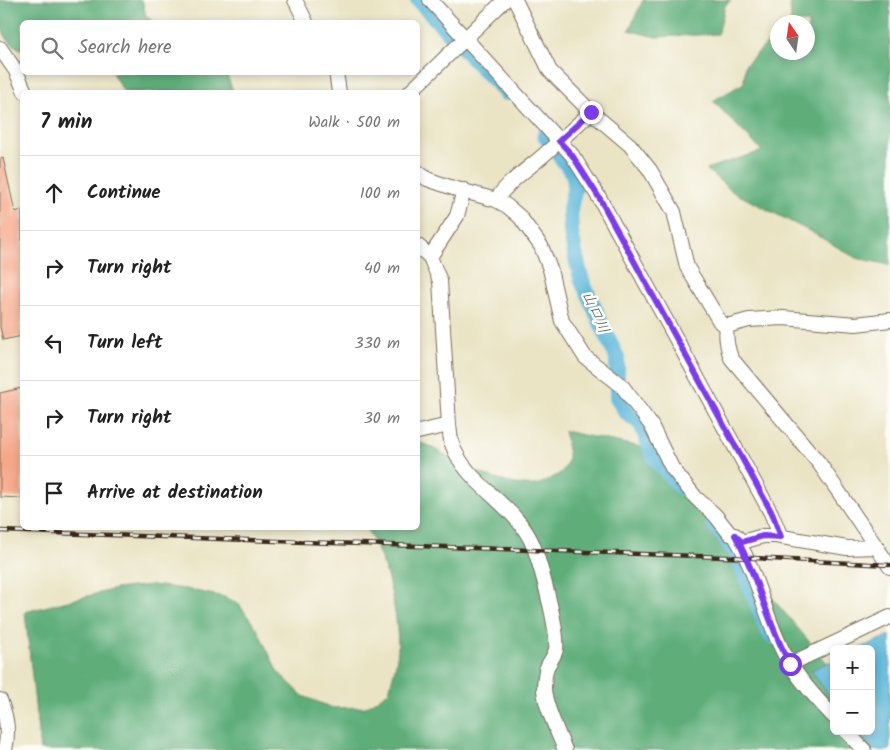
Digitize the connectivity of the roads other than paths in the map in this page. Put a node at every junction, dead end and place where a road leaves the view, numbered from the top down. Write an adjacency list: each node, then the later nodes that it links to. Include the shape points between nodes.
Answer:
1 (295, 0): 5 (street)
2 (430, 0): 6 (street)
3 (505, 0): 6 (street)
4 (515, 0): 12 (street, via 550,71)
5 (305, 20)
6 (466, 39): 11 (street); 13 (street)
7 (0, 48): 9 (street)
8 (336, 75): 10 (street)
9 (24, 90)
10 (339, 90)
11 (412, 90)
12 (591, 112): 13 (street); 20 (street, via 630,145 650,170 674,212 688,267 716,316)
13 (559, 141): 16 (street, via 508,185); 24 (street, via 572,155 600,199 772,513)
14 (420, 173): 15 (street)
15 (464, 190): 16 (street); 18 (street, via 458,216)
16 (496, 200): 23 (street, via 520,217 541,246 562,321 585,357 617,383 651,425 672,468 696,498 730,534)
17 (420, 248): 18 (street)
18 (430, 257): 21 (street, via 440,281)
19 (890, 320): 20 (street, via 856,324 783,318 749,320)
20 (727, 326): 25 (street, via 725,335 732,358 819,463)
21 (449, 425): 22 (street); 34 (street, via 452,444 460,460 512,516 532,543 554,625 556,650 546,670 544,690)
22 (420, 432)
23 (735, 535): 24 (street, via 742,542 763,536); 28 (street)
24 (781, 537): 25 (street, via 847,548)
25 (877, 546): 26 (street)
26 (890, 567)
27 (890, 617): 28 (street)
28 (790, 664): 30 (street)
29 (0, 700): 31 (street)
30 (830, 713)
31 (3, 716): 33 (street, via 8,735)
32 (850, 735): 35 (street)
33 (5, 750)
34 (565, 750)
35 (863, 750)

